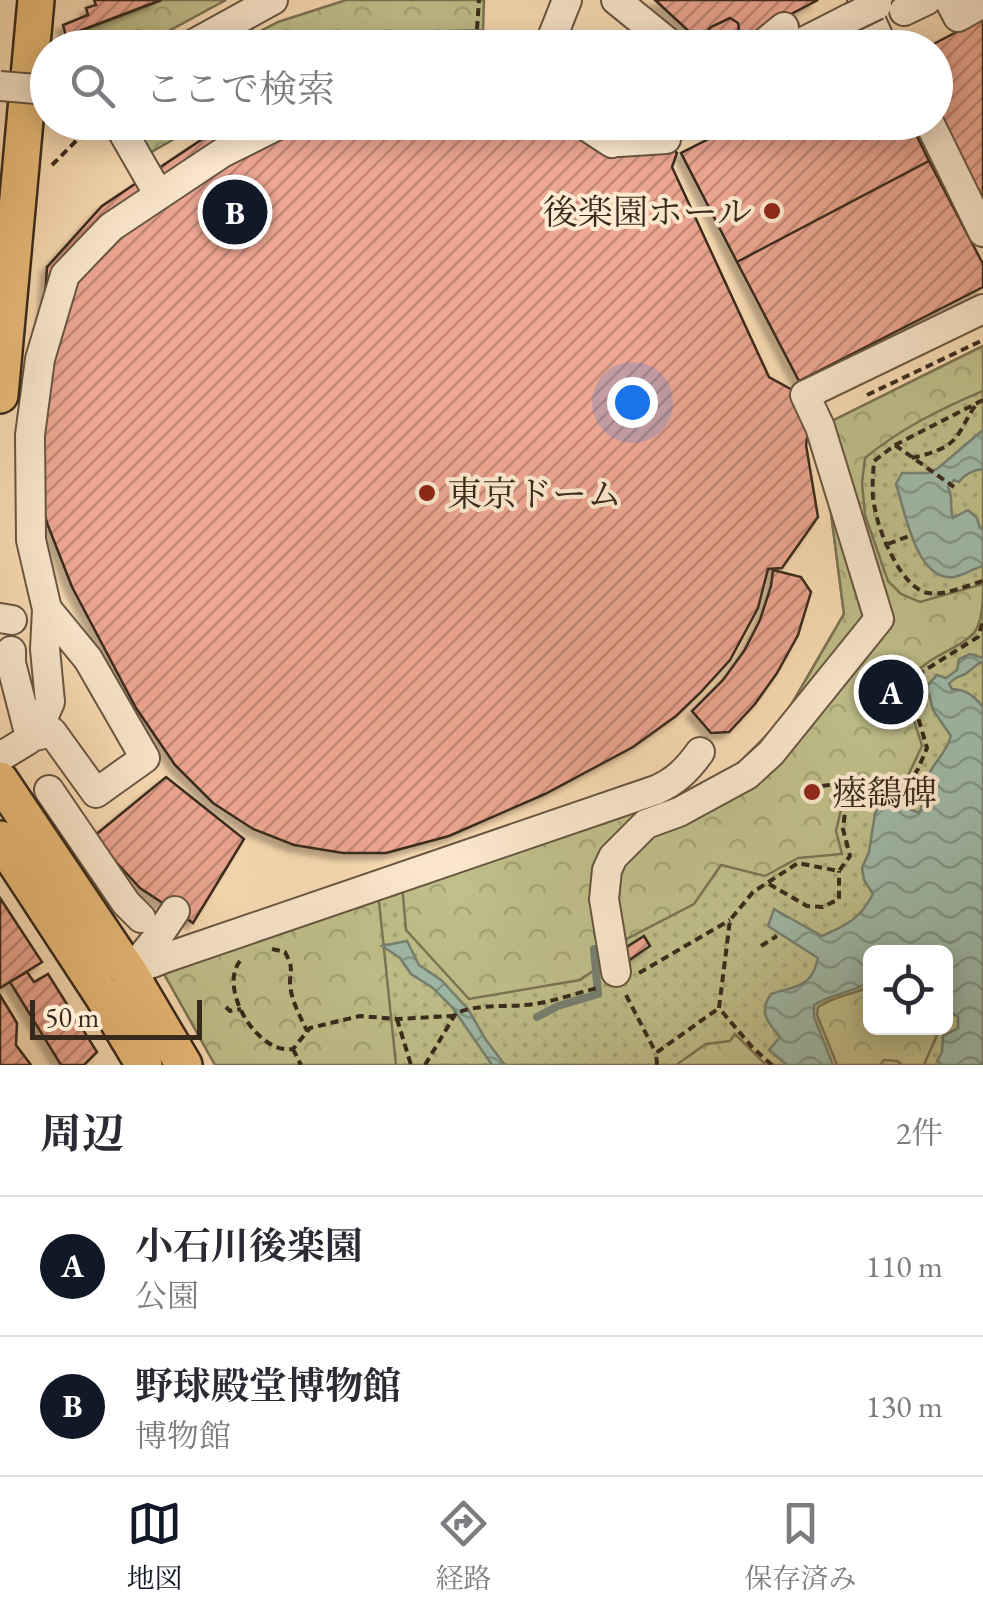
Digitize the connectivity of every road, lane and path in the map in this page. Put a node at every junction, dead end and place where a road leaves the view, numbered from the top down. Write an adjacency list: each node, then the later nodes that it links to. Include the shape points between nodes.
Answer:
1 (36, 0): 9 (main road)
2 (273, 0): 10 (street)
3 (478, 0): 11 (path)
4 (567, 0): 12 (street)
5 (616, 0): 13 (street)
6 (949, 0): 7 (street, via 958,17)
7 (983, 4)
8 (884, 7): 14 (street)
9 (33, 30)
10 (232, 30)
11 (477, 30)
12 (555, 30)
13 (653, 30)
14 (810, 30)
15 (30, 66): 26 (main road)
16 (0, 86): 17 (street, bridge)
17 (30, 88)
18 (78, 140): 22 (path)
19 (127, 140): 23 (street)
20 (244, 140): 23 (street)
21 (938, 140): 24 (street)
22 (57, 162)
23 (159, 195): 34 (street, via 111,227 65,275 40,360 30,434 31,540)
24 (983, 232)
25 (983, 309): 55 (street, via 805,395 879,620 748,776 646,824 613,857 604,900)
26 (0, 395)
27 (980, 401): 28 (path); 29 (path, via 956,437 937,452)
28 (895, 445): 29 (path); 32 (path, via 874,461 875,511)
29 (912, 458): 30 (path)
30 (954, 487)
31 (909, 536): 32 (path)
32 (888, 544): 33 (path, via 898,572 923,593)
33 (983, 581)
34 (46, 609): 39 (street); 39 (street, via 88,659 145,758 96,793 52,732 35,736 50,702)
35 (983, 622): 37 (path)
36 (8, 633): 39 (street); 41 (street, via 30,733)
37 (978, 637): 38 (path); 45 (path, via 922,672 915,686 927,748 906,788)
38 (983, 642)
39 (45, 649)
40 (700, 752): 54 (street, via 674,782 656,790)
41 (0, 757)
42 (0, 780): 54 (main road)
43 (822, 786): 45 (path, via 836,784)
44 (49, 790): 54 (street, via 126,903 150,913 157,938)
45 (847, 794): 47 (path, via 843,829 850,856)
46 (0, 839): 65 (main road)
47 (839, 871): 48 (path, via 798,863); 48 (path, via 839,899 823,907 807,906)
48 (769, 884): 49 (path)
49 (730, 920): 55 (path, via 644,971); 58 (path)
50 (777, 936): 51 (path)
51 (762, 946)
52 (269, 949): 62 (path, via 286,952)
53 (248, 954): 59 (path, via 233,972)
54 (130, 972): 66 (main road)
55 (617, 976): 64 (path)
56 (593, 989): 60 (path)
57 (226, 1007): 59 (path)
58 (719, 1008): 64 (path); 71 (path)
59 (241, 1009): 63 (path, via 265,1042)
60 (454, 1014): 61 (path); 69 (path)
61 (397, 1019): 62 (path, via 360,1016); 68 (path)
62 (307, 1031): 63 (path)
63 (293, 1049): 67 (path)
64 (656, 1053): 70 (path)
65 (144, 1065)
66 (184, 1065)
67 (301, 1065)
68 (411, 1065)
69 (425, 1065)
70 (658, 1065)
71 (772, 1065)

